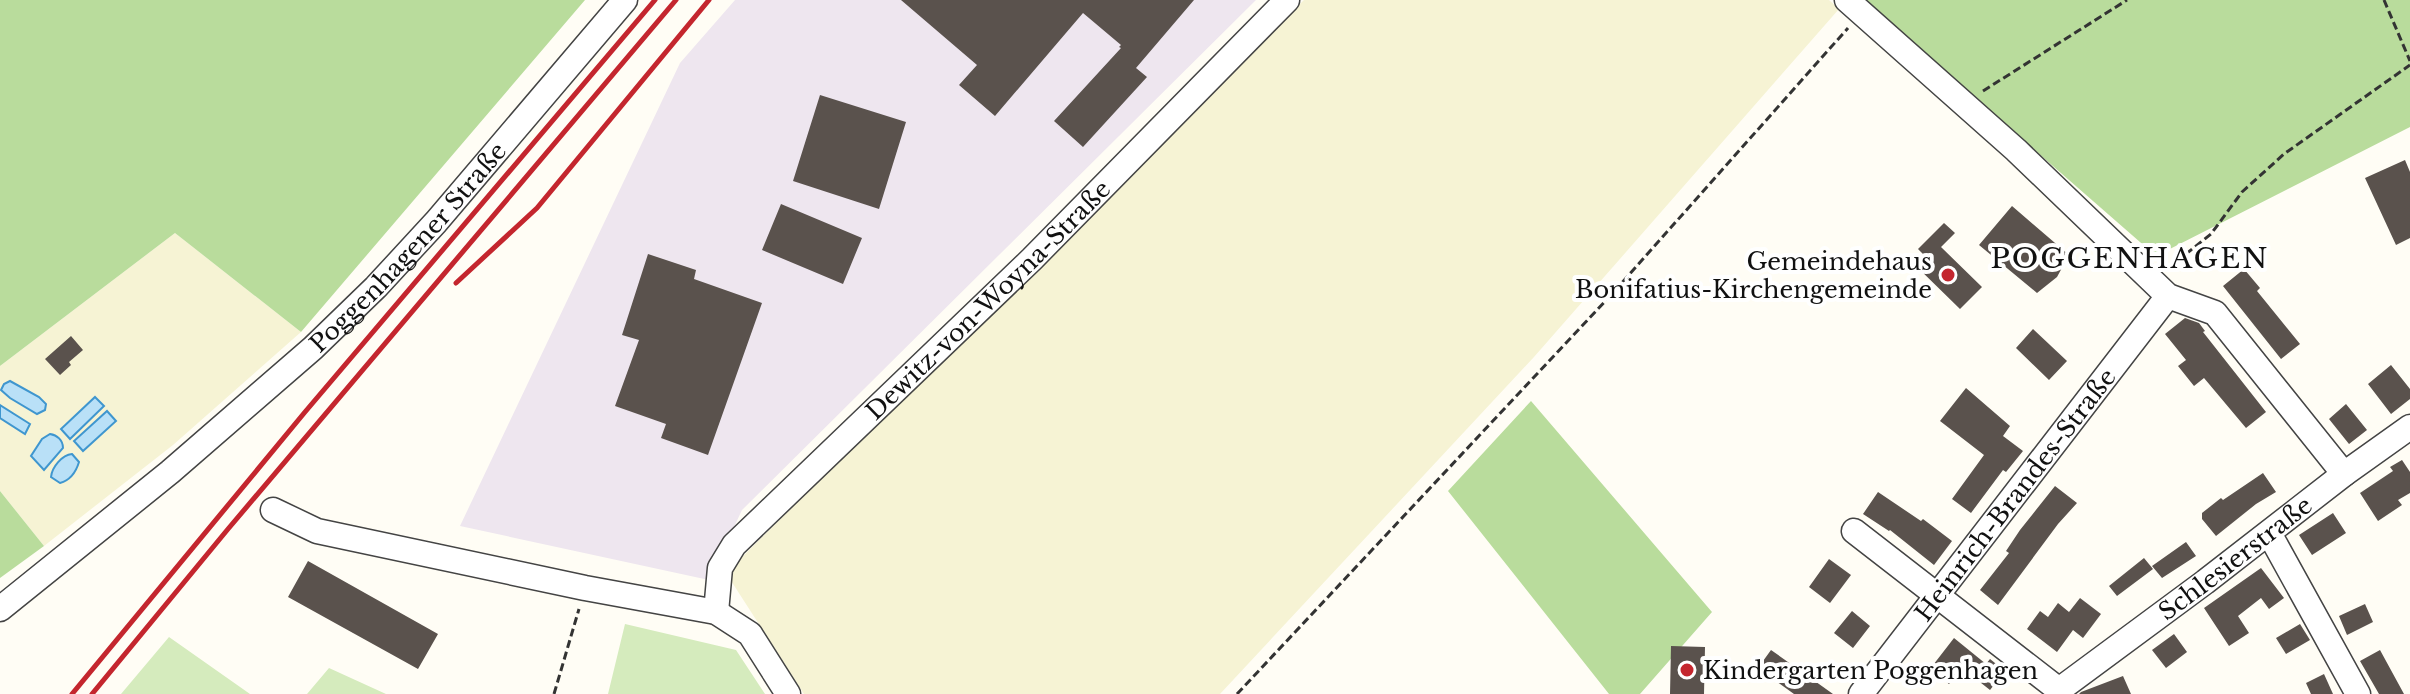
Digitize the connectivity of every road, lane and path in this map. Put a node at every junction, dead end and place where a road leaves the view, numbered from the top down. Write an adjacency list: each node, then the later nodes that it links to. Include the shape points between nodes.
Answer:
1 (625, 0): 16 (street, Poggenhagener Straße, via 376,287 170,472)
2 (1287, 0): 17 (street, Dewitz-von-Woyna-Straße, via 1032,259 734,545 720,568)
3 (2127, 0): 7 (path)
4 (2384, 0): 6 (path)
5 (1854, 6): 7 (street); 21 (path, via 1611,295)
6 (2410, 63): 8 (path, via 2284,154 2242,192)
7 (1963, 104): 8 (street)
8 (2160, 289): 10 (street, via 2215,313); 15 (street, Heinrich-Brandes-Straße)
9 (2410, 427): 10 (street, Schlesierstraße)
10 (2344, 474): 13 (street, Schlesierstraße)
11 (273, 510): 14 (street, via 317,531)
12 (1854, 531): 15 (street)
13 (2269, 533): 18 (street, Schlesierstraße); 23 (street)
14 (585, 588): 17 (street); 19 (path)
15 (1936, 596): 18 (street); 22 (street, Heinrich-Brandes-Straße)
16 (0, 609)
17 (716, 612): 20 (street, via 750,634)
18 (2060, 692)
19 (554, 694)
20 (788, 694)
21 (1237, 694)
22 (1861, 694)
23 (2358, 694)

